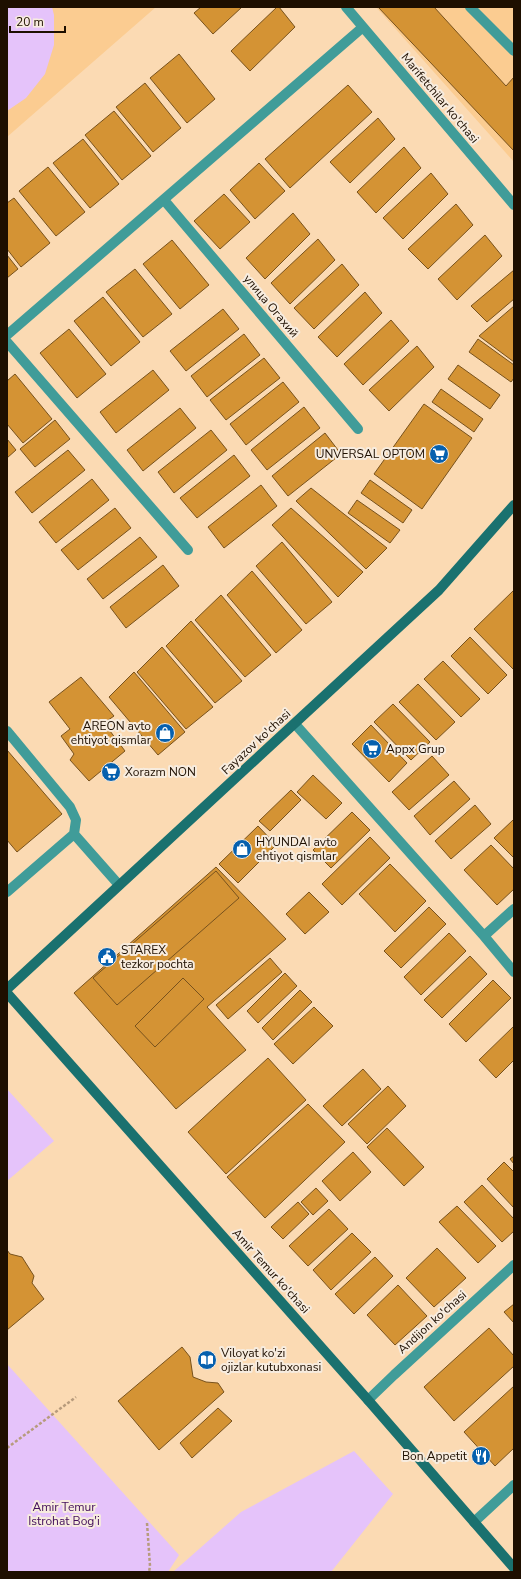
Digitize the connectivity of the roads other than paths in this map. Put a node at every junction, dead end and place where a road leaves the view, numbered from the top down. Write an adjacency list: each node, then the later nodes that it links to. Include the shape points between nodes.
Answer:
1 (346, 7): 3 (street, Marifetchilar ko'chasi)
2 (470, 7): 4 (street)
3 (364, 27): 5 (street); 6 (street, Marifetchilar ko'chasi)
4 (514, 51)
5 (164, 200): 7 (street); 9 (street, улица Огахий)
6 (514, 205)
7 (7, 335)
8 (7, 342): 11 (street)
9 (358, 429)
10 (514, 505): 12 (main road, Fayazov ko'chasi, via 439,590)
11 (188, 550)
12 (295, 724): 15 (main road, Fayazov ko'chasi); 18 (street)
13 (7, 731): 14 (street, via 70,807 76,820)
14 (74, 834): 15 (street); 16 (street)
15 (120, 885): 20 (main road, Fayazov ko'chasi)
16 (7, 892)
17 (514, 909): 18 (street)
18 (484, 936): 19 (street)
19 (514, 972)
20 (7, 988)
21 (7, 993): 23 (main road, Amir Temur ko'chasi)
22 (514, 1265): 23 (street, Andijon ko'chasi)
23 (368, 1400): 25 (main road, Amir Temur ko'chasi)
24 (514, 1485): 25 (street)
25 (474, 1522): 26 (main road, Amir Temur ko'chasi)
26 (514, 1568)

